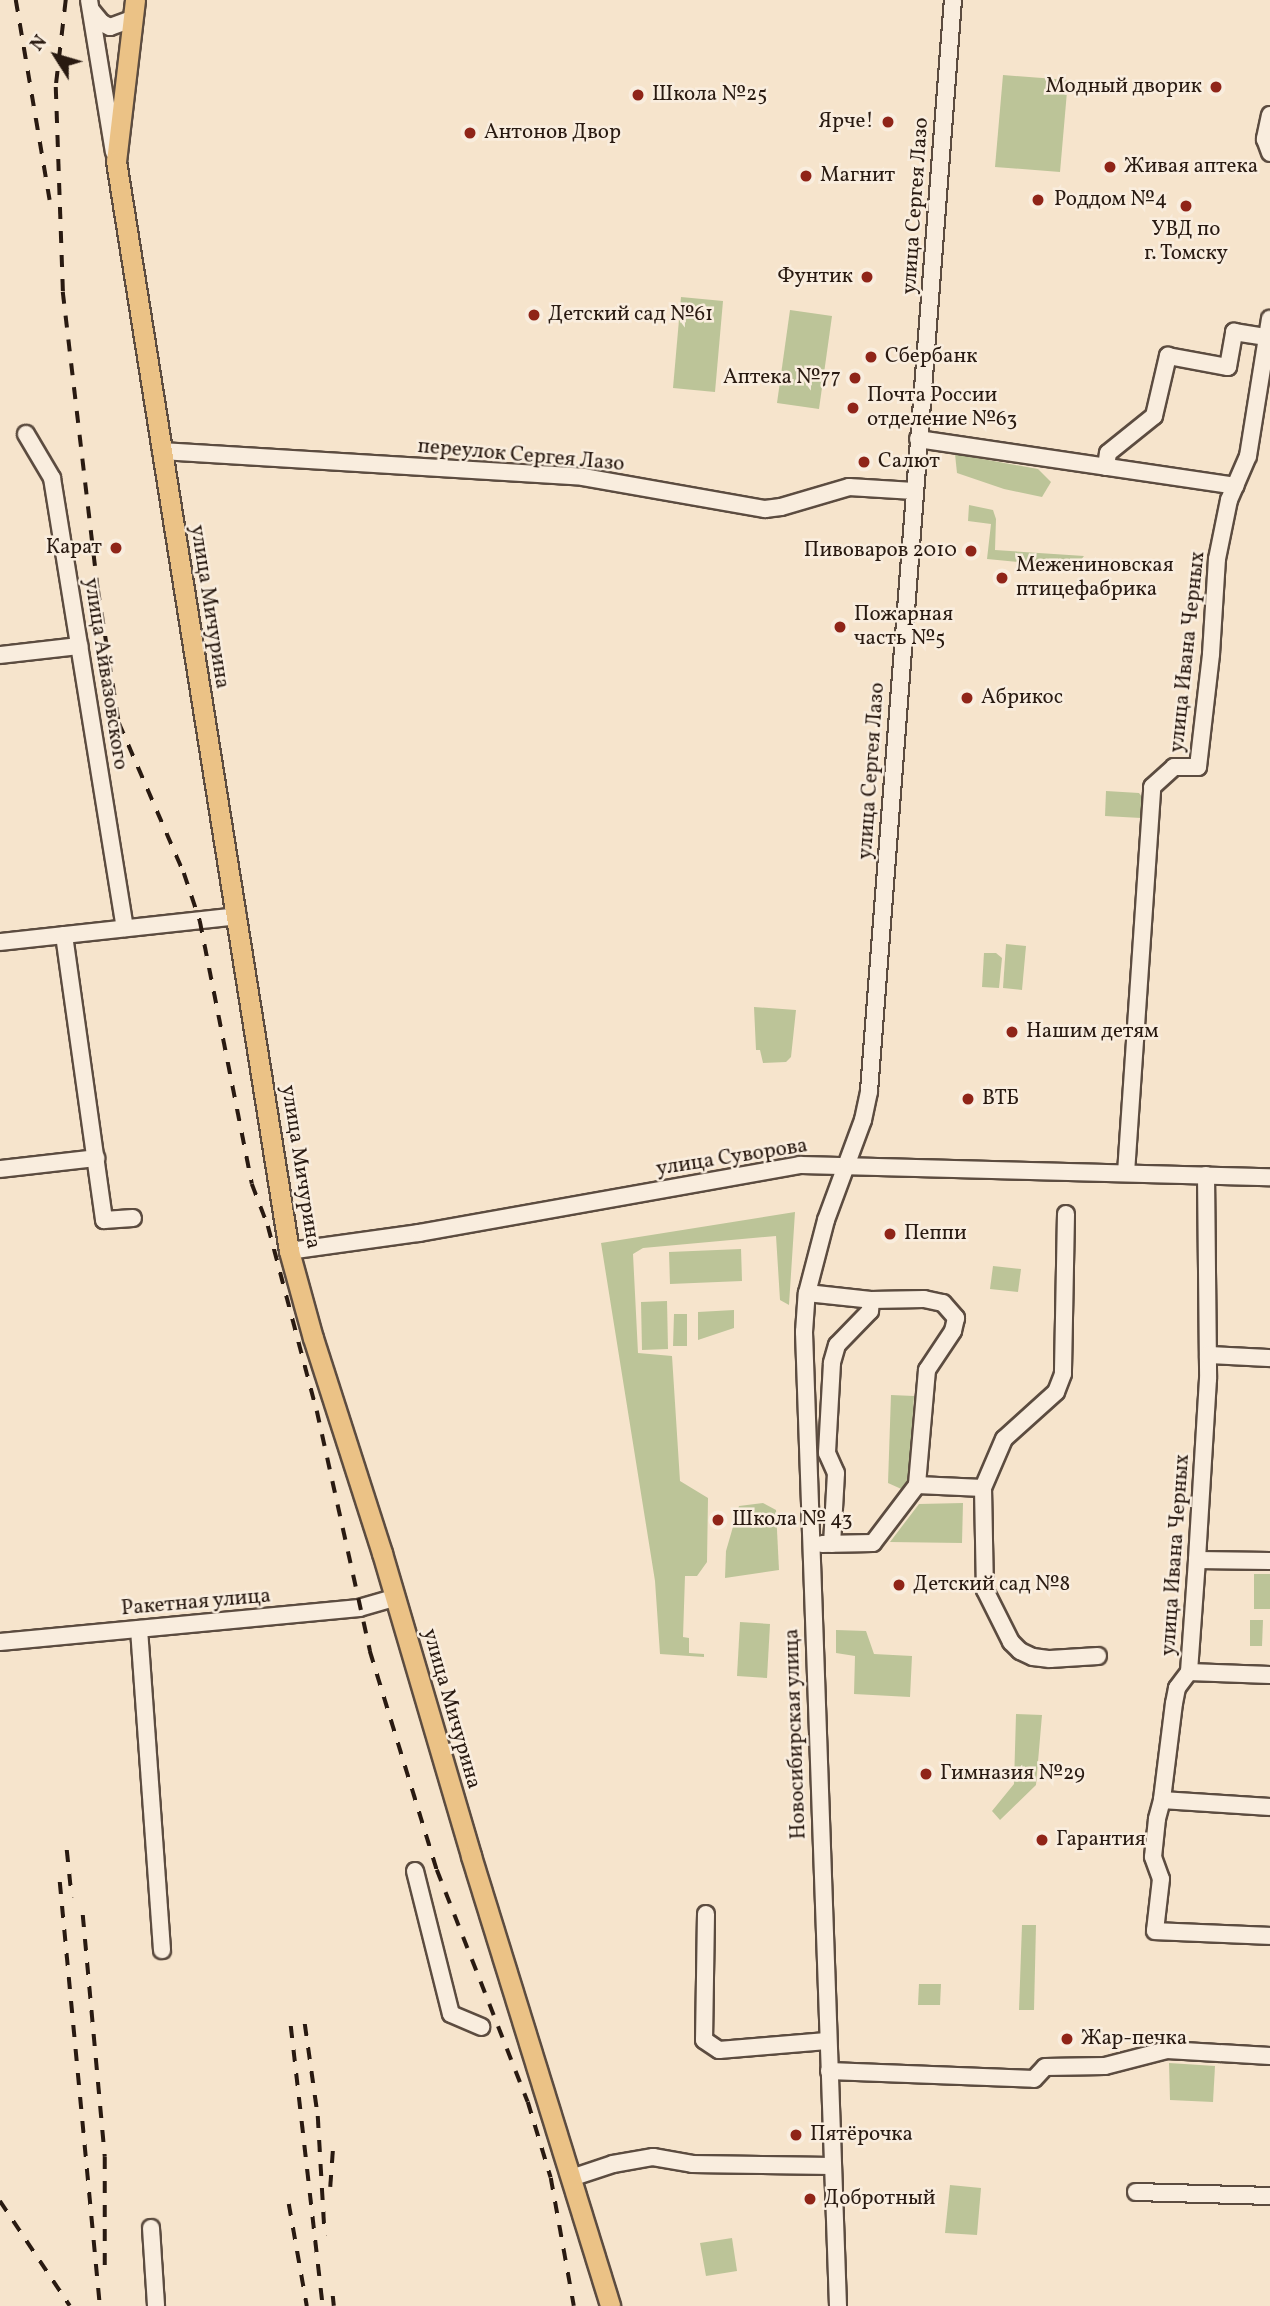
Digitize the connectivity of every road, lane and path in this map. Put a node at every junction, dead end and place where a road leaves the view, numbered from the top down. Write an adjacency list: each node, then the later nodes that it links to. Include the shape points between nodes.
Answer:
1 (953, 0): 10 (street, улица Сергея Лазо)
2 (90, 5): 3 (street, via 110,27); 6 (street)
3 (133, 9): 6 (main road, улица Мичурина)
4 (1270, 116): 5 (street, via 1265,139)
5 (1270, 152)
6 (116, 161): 11 (main road, улица Мичурина)
7 (1270, 319): 8 (street, улица Ивана Черных)
8 (1266, 337): 12 (street, via 1234,332 1228,367 1168,356 1154,416 1108,453); 13 (street, улица Ивана Черных, via 1248,456)
9 (26, 433): 15 (street, улица Айвазовского, via 51,478)
10 (919, 439): 12 (street); 14 (street, улица Сергея Лазо)
11 (161, 451): 14 (street, переулок Сергея Лазо, via 583,477 765,509 849,487); 17 (main road, улица Мичурина)
12 (1106, 467): 13 (street)
13 (1236, 486): 24 (street, улица Ивана Черных, via 1217,559 1198,767 1174,767 1152,787)
14 (914, 491): 22 (street, улица Сергея Лазо, via 869,1091)
15 (79, 646): 16 (street); 18 (street, улица Айвазовского)
16 (0, 655)
17 (238, 916): 18 (street); 29 (main road, улица Мичурина)
18 (125, 928): 19 (street)
19 (64, 935): 20 (street); 21 (street)
20 (0, 942)
21 (96, 1157): 23 (street); 28 (street, via 104,1220)
22 (848, 1166): 24 (street, улица Суворова); 29 (street, улица Суворова, via 800,1165 419,1233); 30 (street, Новосибирская улица, via 826,1220)
23 (0, 1169)
24 (1126, 1173): 25 (street, улица Суворова)
25 (1206, 1175): 26 (street, улица Суворова); 32 (street, улица Ивана Черных)
26 (1270, 1177)
27 (1066, 1214): 35 (street, via 1063,1374 1056,1392 1004,1439)
28 (133, 1218)
29 (289, 1251): 40 (main road, улица Мичурина)
30 (807, 1293): 31 (street); 36 (street, Новосибирская улица)
31 (871, 1300): 34 (street, via 943,1303 956,1318 953,1331 927,1370); 37 (street, via 870,1311 837,1345 832,1363 827,1453 836,1473)
32 (1208, 1355): 33 (street); 38 (street, улица Ивана Черных)
33 (1270, 1358)
34 (917, 1485): 35 (street); 37 (street, via 873,1543)
35 (983, 1488): 43 (street, via 985,1590 1011,1642 1033,1657)
36 (809, 1544): 37 (street); 53 (street, Новосибирская улица)
37 (832, 1544)
38 (1197, 1560): 39 (street); 44 (street, улица Ивана Черных)
39 (1270, 1561)
40 (395, 1598): 41 (street, Ракетная улица, via 359,1608); 57 (main road, улица Мичурина)
41 (139, 1629): 42 (street, Ракетная улица); 51 (street)
42 (0, 1642)
43 (1098, 1656)
44 (1189, 1672): 45 (street); 46 (street, улица Ивана Черных, via 1177,1688)
45 (1270, 1675)
46 (1162, 1800): 47 (street); 50 (street, улица Ивана Черных, via 1153,1857 1161,1879 1154,1931)
47 (1270, 1807)
48 (415, 1871): 52 (street, via 451,2014)
49 (706, 1914): 53 (street, via 704,2040 719,2050)
50 (1270, 1936)
51 (162, 1950)
52 (481, 2027)
53 (827, 2041): 55 (street, Новосибирская улица)
54 (1270, 2056): 55 (street, via 1167,2050 1105,2066 1045,2067 1034,2079)
55 (829, 2071): 56 (street, Новосибирская улица)
56 (832, 2166): 57 (street, via 692,2164 653,2157); 63 (street, Новосибирская улица)
57 (571, 2178): 62 (main road, улица Мичурина)
58 (1136, 2192): 59 (street)
59 (1270, 2196)
60 (151, 2228): 61 (street)
61 (156, 2306)
62 (610, 2306)
63 (838, 2306)

